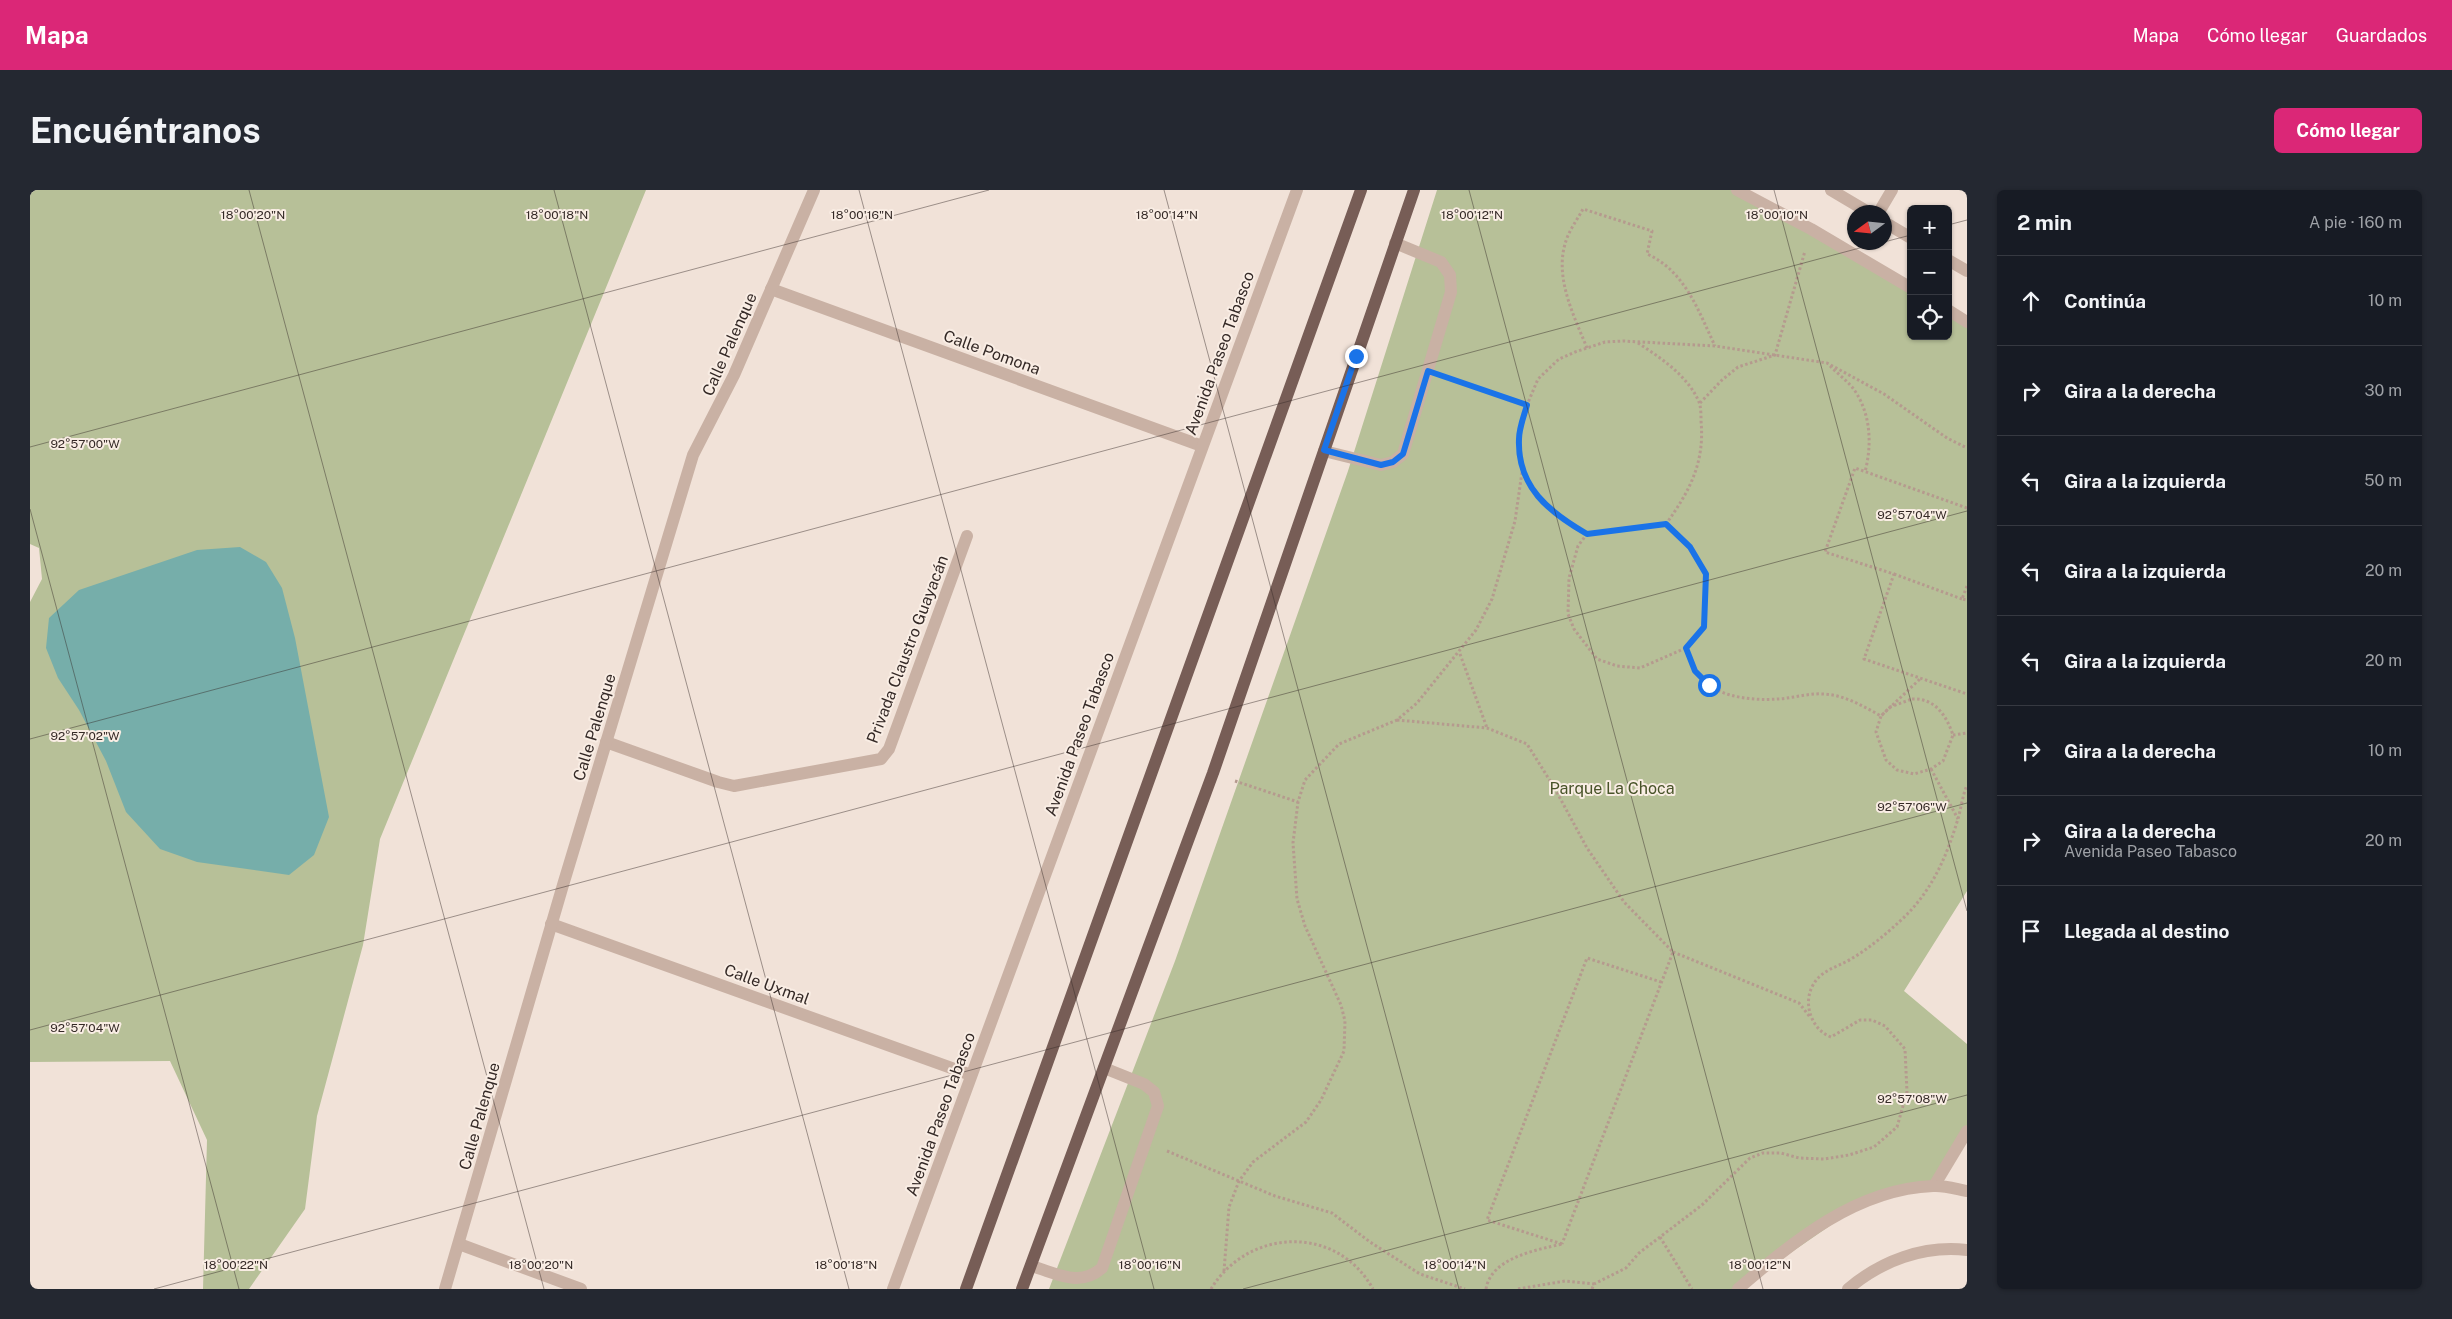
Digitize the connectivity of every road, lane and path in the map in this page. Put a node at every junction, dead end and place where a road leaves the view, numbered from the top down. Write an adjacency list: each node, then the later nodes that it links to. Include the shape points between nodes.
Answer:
1 (814, 190): 17 (street, Calle Palenque)
2 (1297, 190): 28 (street, Avenida Paseo Tabasco)
3 (1361, 190): 77 (main road)
4 (1414, 190): 13 (main road)
5 (1737, 190): 11 (street)
6 (1831, 190): 8 (street)
7 (1892, 190): 9 (street)
8 (1856, 205)
9 (1883, 205)
10 (1892, 227): 12 (street)
11 (1811, 229): 16 (street); 23 (path)
12 (1907, 236)
13 (1395, 243): 25 (street, via 1441,262 1450,276 1451,292); 30 (main road)
14 (1952, 262): 15 (street)
15 (1967, 271)
16 (1907, 286)
17 (771, 289): 28 (street, Calle Pomona); 50 (street, Calle Palenque, via 734,375 693,455)
18 (1952, 313): 19 (street)
19 (1967, 322)
20 (1638, 343): 21 (path); 22 (path, via 1605,342); 26 (path, via 1672,368)
21 (1715, 346): 22 (path, via 1683,283 1674,271 1647,254 1652,231 1582,210 1565,242 1562,262 1564,284); 23 (path)
22 (1587, 348): 27 (path, via 1559,359 1538,380)
23 (1775, 355): 24 (path); 26 (path, via 1738,367)
24 (1827, 363): 29 (path, via 1884,394 1947,438); 32 (path, via 1854,390 1863,407 1869,430 1870,454)
25 (1428, 371): 27 (path); 30 (street, via 1403,454 1393,462 1381,465)
26 (1700, 403): 34 (path, via 1701,447 1696,472 1686,496)
27 (1527, 405): 31 (path, via 1519,438)
28 (1202, 446): 61 (street, Avenida Paseo Tabasco)
29 (1967, 448)
30 (1324, 450): 52 (main road)
31 (1522, 472): 35 (path, via 1535,494 1552,512); 42 (path, via 1515,521 1492,599)
32 (1865, 472): 33 (path); 37 (path, via 1855,468 1825,552)
33 (1967, 508)
34 (1666, 524): 35 (path); 41 (path, via 1690,547 1706,574 1704,627)
35 (1587, 534): 41 (path, via 1578,546 1570,578 1568,614 1574,629 1597,659 1616,666 1640,668)
36 (967, 536): 50 (street, Privada Claustro Guayacán, via 890,749 881,759 734,786)
37 (1894, 574): 39 (path); 43 (path, via 1864,659)
38 (1967, 586): 39 (path)
39 (1962, 599): 40 (path)
40 (1967, 600)
41 (1686, 648): 45 (path, via 1695,671 1709,685 1728,695 1776,699 1826,694 1843,698)
42 (1460, 653): 46 (path, via 1417,703); 47 (path)
43 (1920, 679): 44 (path); 45 (path)
44 (1967, 694)
45 (1881, 716): 49 (path, via 1890,707 1922,699 1935,704); 51 (path, via 1876,732 1886,760 1897,770 1914,774)
46 (1397, 720): 47 (path); 54 (path, via 1339,744 1305,780)
47 (1487, 728): 57 (path, via 1527,744 1587,848 1624,902)
48 (1967, 734): 49 (path)
49 (1953, 735): 51 (path, via 1943,761)
50 (606, 742): 56 (street, Calle Palenque)
51 (1931, 769): 55 (path)
52 (1213, 773): 54 (path); 60 (main road)
53 (1967, 785): 55 (path)
54 (1298, 802): 64 (path, via 1293,843 1297,899 1305,926 1341,1005 1345,1022 1344,1051 1321,1100 1306,1122 1253,1162)
55 (1958, 820): 59 (path, via 1939,872 1900,922 1851,959 1821,973 1807,1004)
56 (551, 924): 61 (street, Calle Uxmal); 68 (street, Calle Palenque)
57 (1673, 952): 58 (path); 59 (path, via 1799,1003)
58 (1661, 982): 69 (path); 69 (path, via 1587,958 1487,1220)
59 (1813, 1020): 67 (path, via 1822,1034 1831,1037 1860,1020 1872,1020 1885,1026 1905,1049 1908,1092 1897,1127 1874,1147 1849,1155 1824,1159 1763,1153 1750,1158 1702,1205)
60 (1104, 1068): 63 (street, via 1144,1084 1154,1092 1158,1106); 71 (main road)
61 (971, 1076): 76 (street, Avenida Paseo Tabasco)
62 (1967, 1131): 65 (street)
63 (1145, 1142): 64 (path); 71 (street, via 1102,1268 1092,1277 1078,1280)
64 (1238, 1181): 72 (path, via 1228,1207); 81 (path, via 1332,1213 1420,1274)
65 (1934, 1186): 66 (street); 86 (street, via 1894,1192 1843,1211 1781,1252)
66 (1967, 1191)
67 (1660, 1236): 73 (path, via 1626,1268); 85 (path)
68 (459, 1244): 74 (street, Calle Palenque); 75 (street)
69 (1562, 1244): 82 (path, via 1537,1250 1495,1268)
70 (1967, 1250): 87 (street, via 1940,1250 1899,1258 1870,1271)
71 (1031, 1266): 78 (main road)
72 (1224, 1271): 79 (path); 80 (path, via 1238,1258 1273,1243 1311,1243 1345,1258)
73 (1594, 1284): 83 (path, via 1565,1281); 84 (path)
74 (445, 1289)
75 (581, 1289)
76 (893, 1289)
77 (966, 1289)
78 (1022, 1289)
79 (1210, 1289)
80 (1373, 1289)
81 (1465, 1289)
82 (1486, 1289)
83 (1518, 1289)
84 (1592, 1289)
85 (1692, 1289)
86 (1738, 1289)
87 (1848, 1289)

